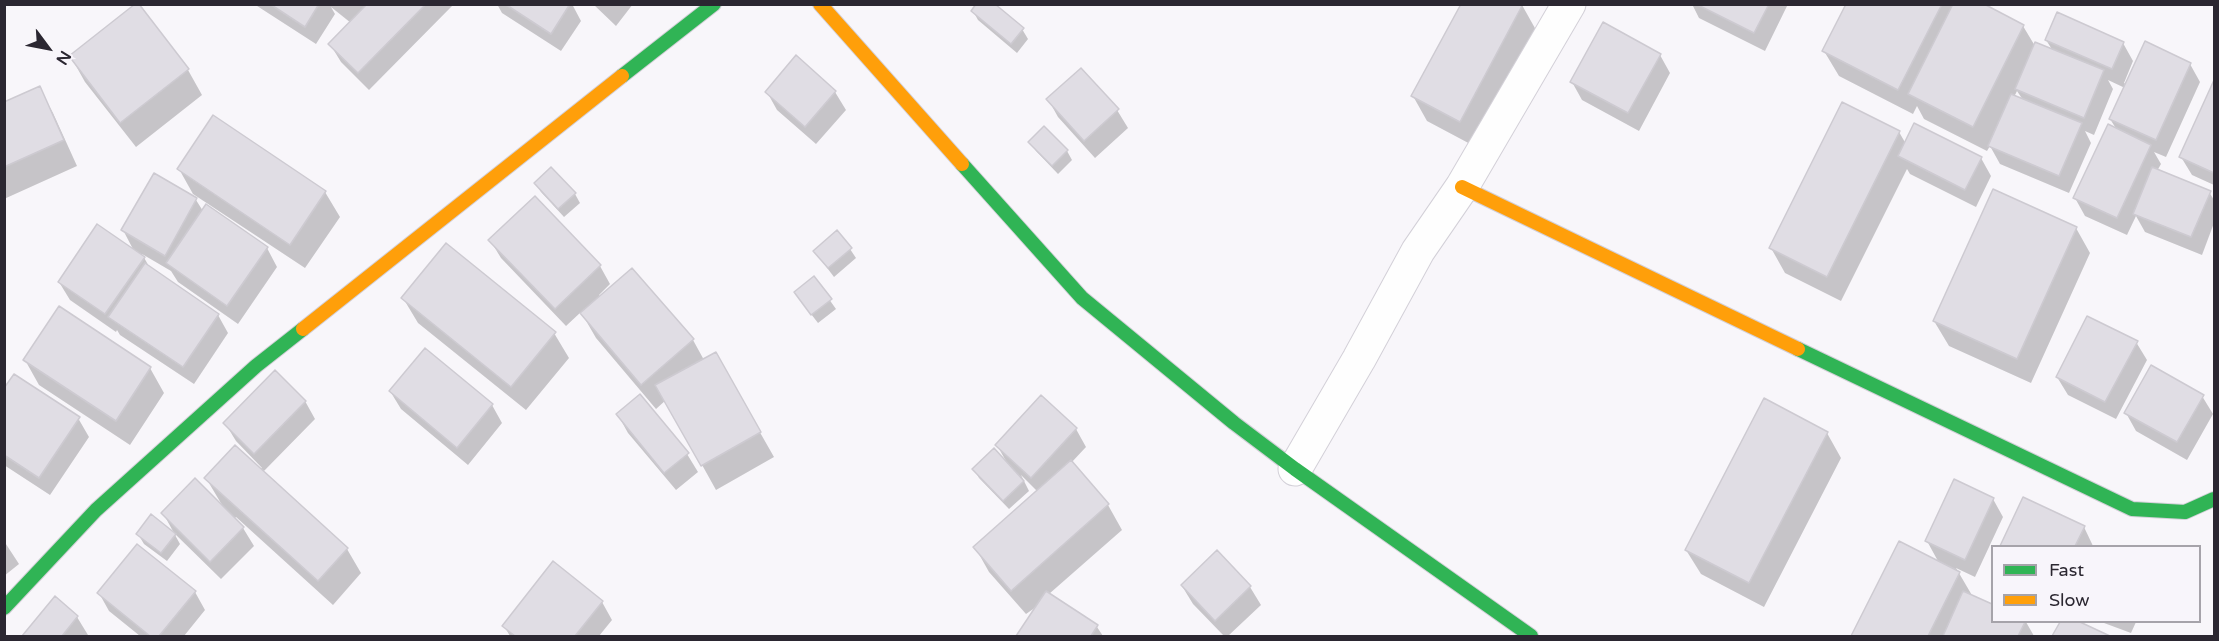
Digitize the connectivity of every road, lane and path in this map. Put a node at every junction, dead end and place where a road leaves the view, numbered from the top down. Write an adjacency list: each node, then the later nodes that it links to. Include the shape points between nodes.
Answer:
1 (714, 4): 7 (street, via 256,366 96,510)
2 (820, 4): 5 (street, via 1082,298)
3 (1569, 4): 4 (street)
4 (1462, 187): 5 (street, via 1418,251); 6 (street, via 2132,508 2185,512)
5 (1295, 469): 8 (street)
6 (2214, 499)
7 (4, 608)
8 (1531, 636)

